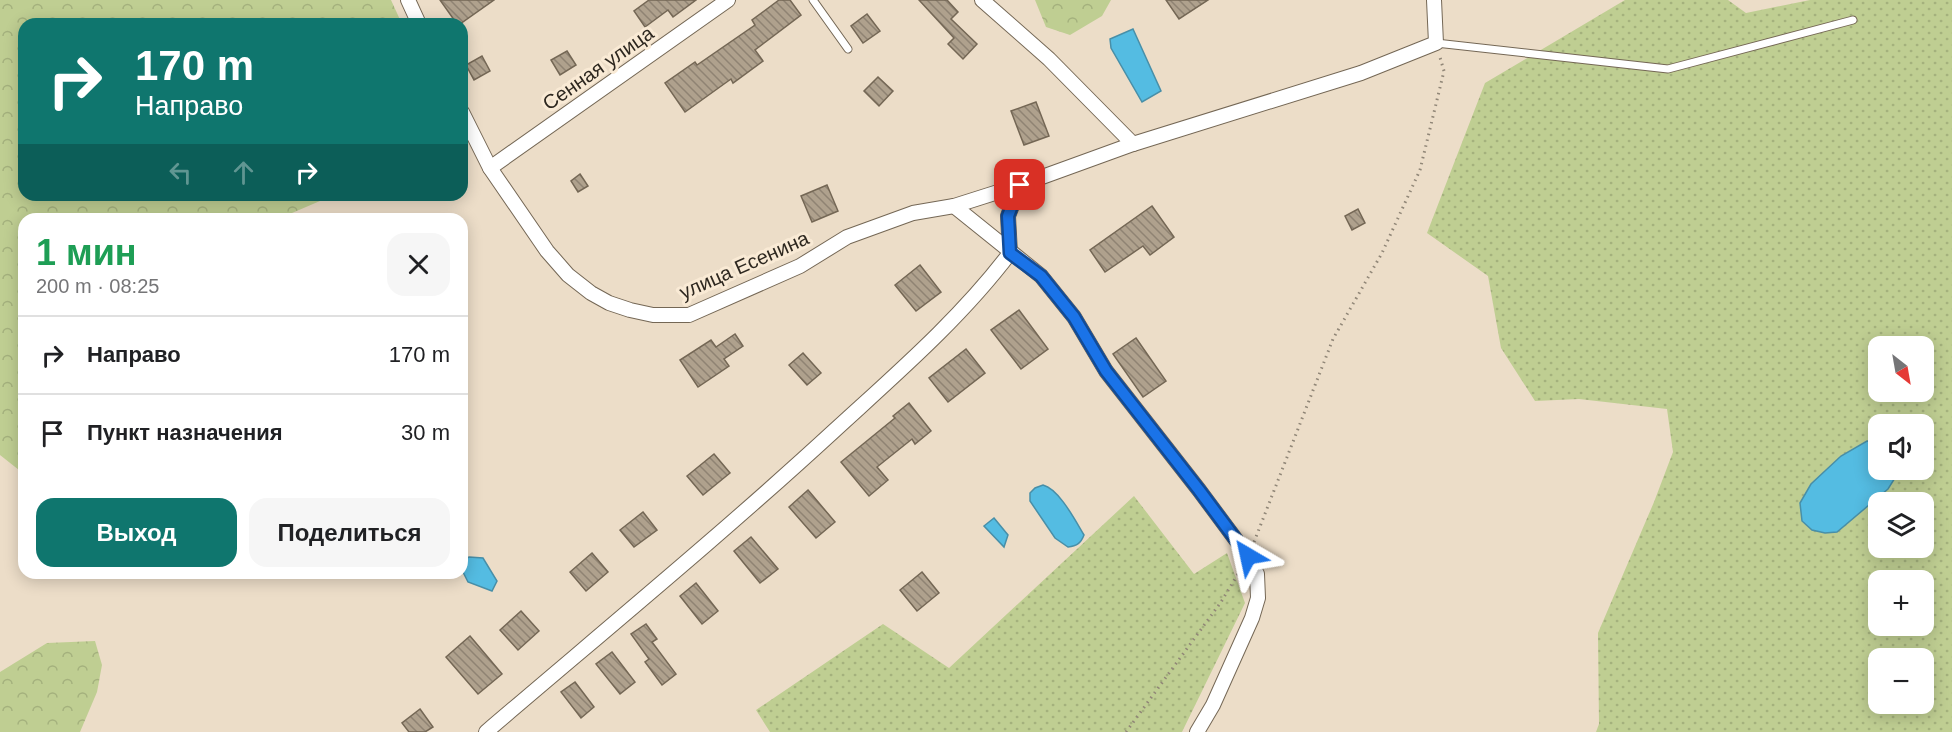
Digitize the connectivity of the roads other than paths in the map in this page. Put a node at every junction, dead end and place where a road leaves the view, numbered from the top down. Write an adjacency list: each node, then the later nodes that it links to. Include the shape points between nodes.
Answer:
1 (408, 0): 6 (street)
2 (728, 0): 12 (street, Сенная улица)
3 (813, 0): 9 (lane)
4 (982, 0): 11 (street, via 1050,59)
5 (1434, 0): 8 (street)
6 (416, 18)
7 (1853, 20): 8 (lane, via 1668,69)
8 (1436, 43): 11 (street, улица Есенина, via 1361,73)
9 (848, 50)
10 (468, 124): 12 (street, улица Есенина)
11 (1133, 144): 13 (street, улица Есенина)
12 (490, 168): 14 (street, улица Есенина, via 568,275 609,303 653,315 689,315 800,266 847,237 914,213)
13 (1020, 185): 14 (street, улица Есенина); 15 (street, via 1008,216)
14 (954, 206): 15 (street)
15 (1010, 253): 16 (street, via 987,284 899,371 773,486); 17 (street, via 1041,276 1067,309 1106,371 1199,490 1257,574 1258,598 1252,618)
16 (486, 732)
17 (1197, 732)

